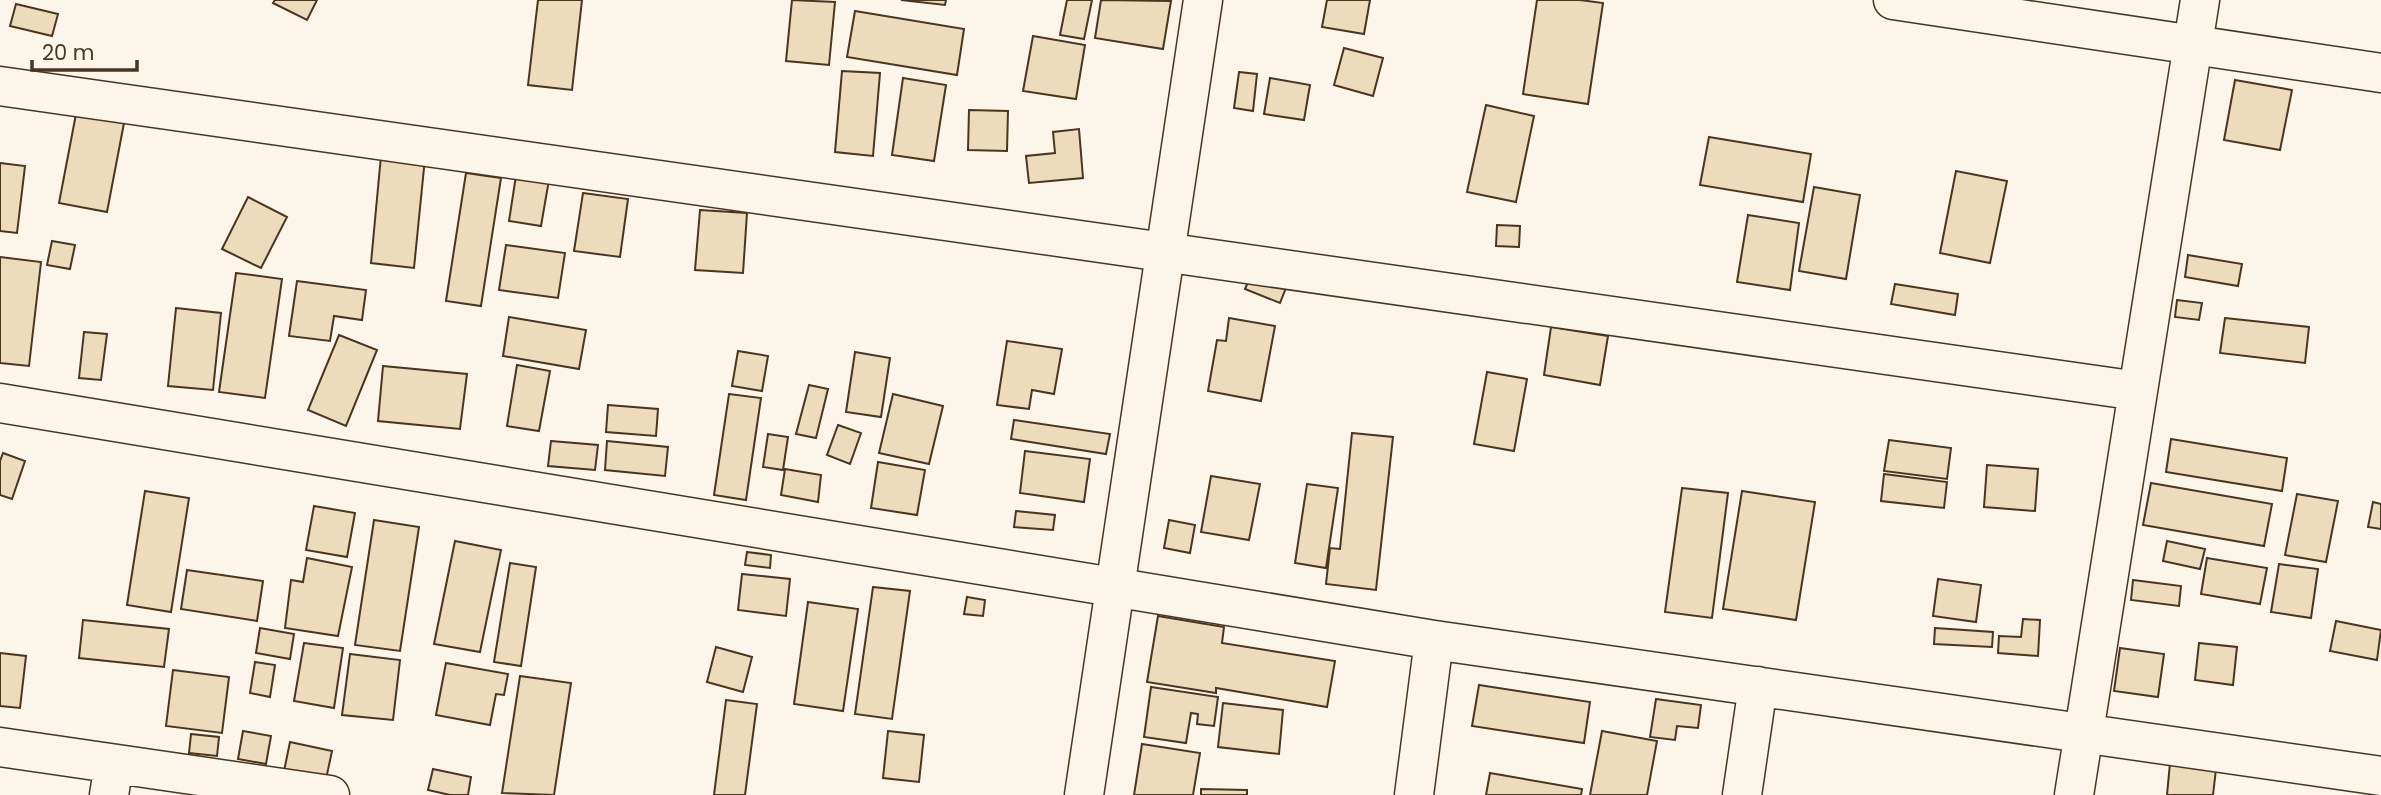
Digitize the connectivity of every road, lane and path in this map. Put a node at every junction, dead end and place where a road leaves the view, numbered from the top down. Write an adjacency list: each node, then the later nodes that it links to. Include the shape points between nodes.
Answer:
1 (1203, 0): 7 (street)
2 (1893, 0): 4 (street)
3 (2200, 0): 4 (street)
4 (2193, 45): 5 (street); 8 (street)
5 (2381, 73)
6 (0, 86): 7 (street)
7 (1166, 253): 8 (street); 10 (street)
8 (2138, 391): 13 (street)
9 (0, 403): 10 (street)
10 (1115, 586): 11 (street); 18 (street)
11 (1434, 640): 12 (street); 19 (street)
12 (1759, 686): 13 (street); 20 (street)
13 (2084, 733): 15 (street); 21 (street)
14 (0, 747): 16 (street)
15 (2381, 776)
16 (111, 779): 17 (street)
17 (330, 795)
18 (1083, 795)
19 (1414, 795)
20 (1742, 795)
21 (2074, 795)

